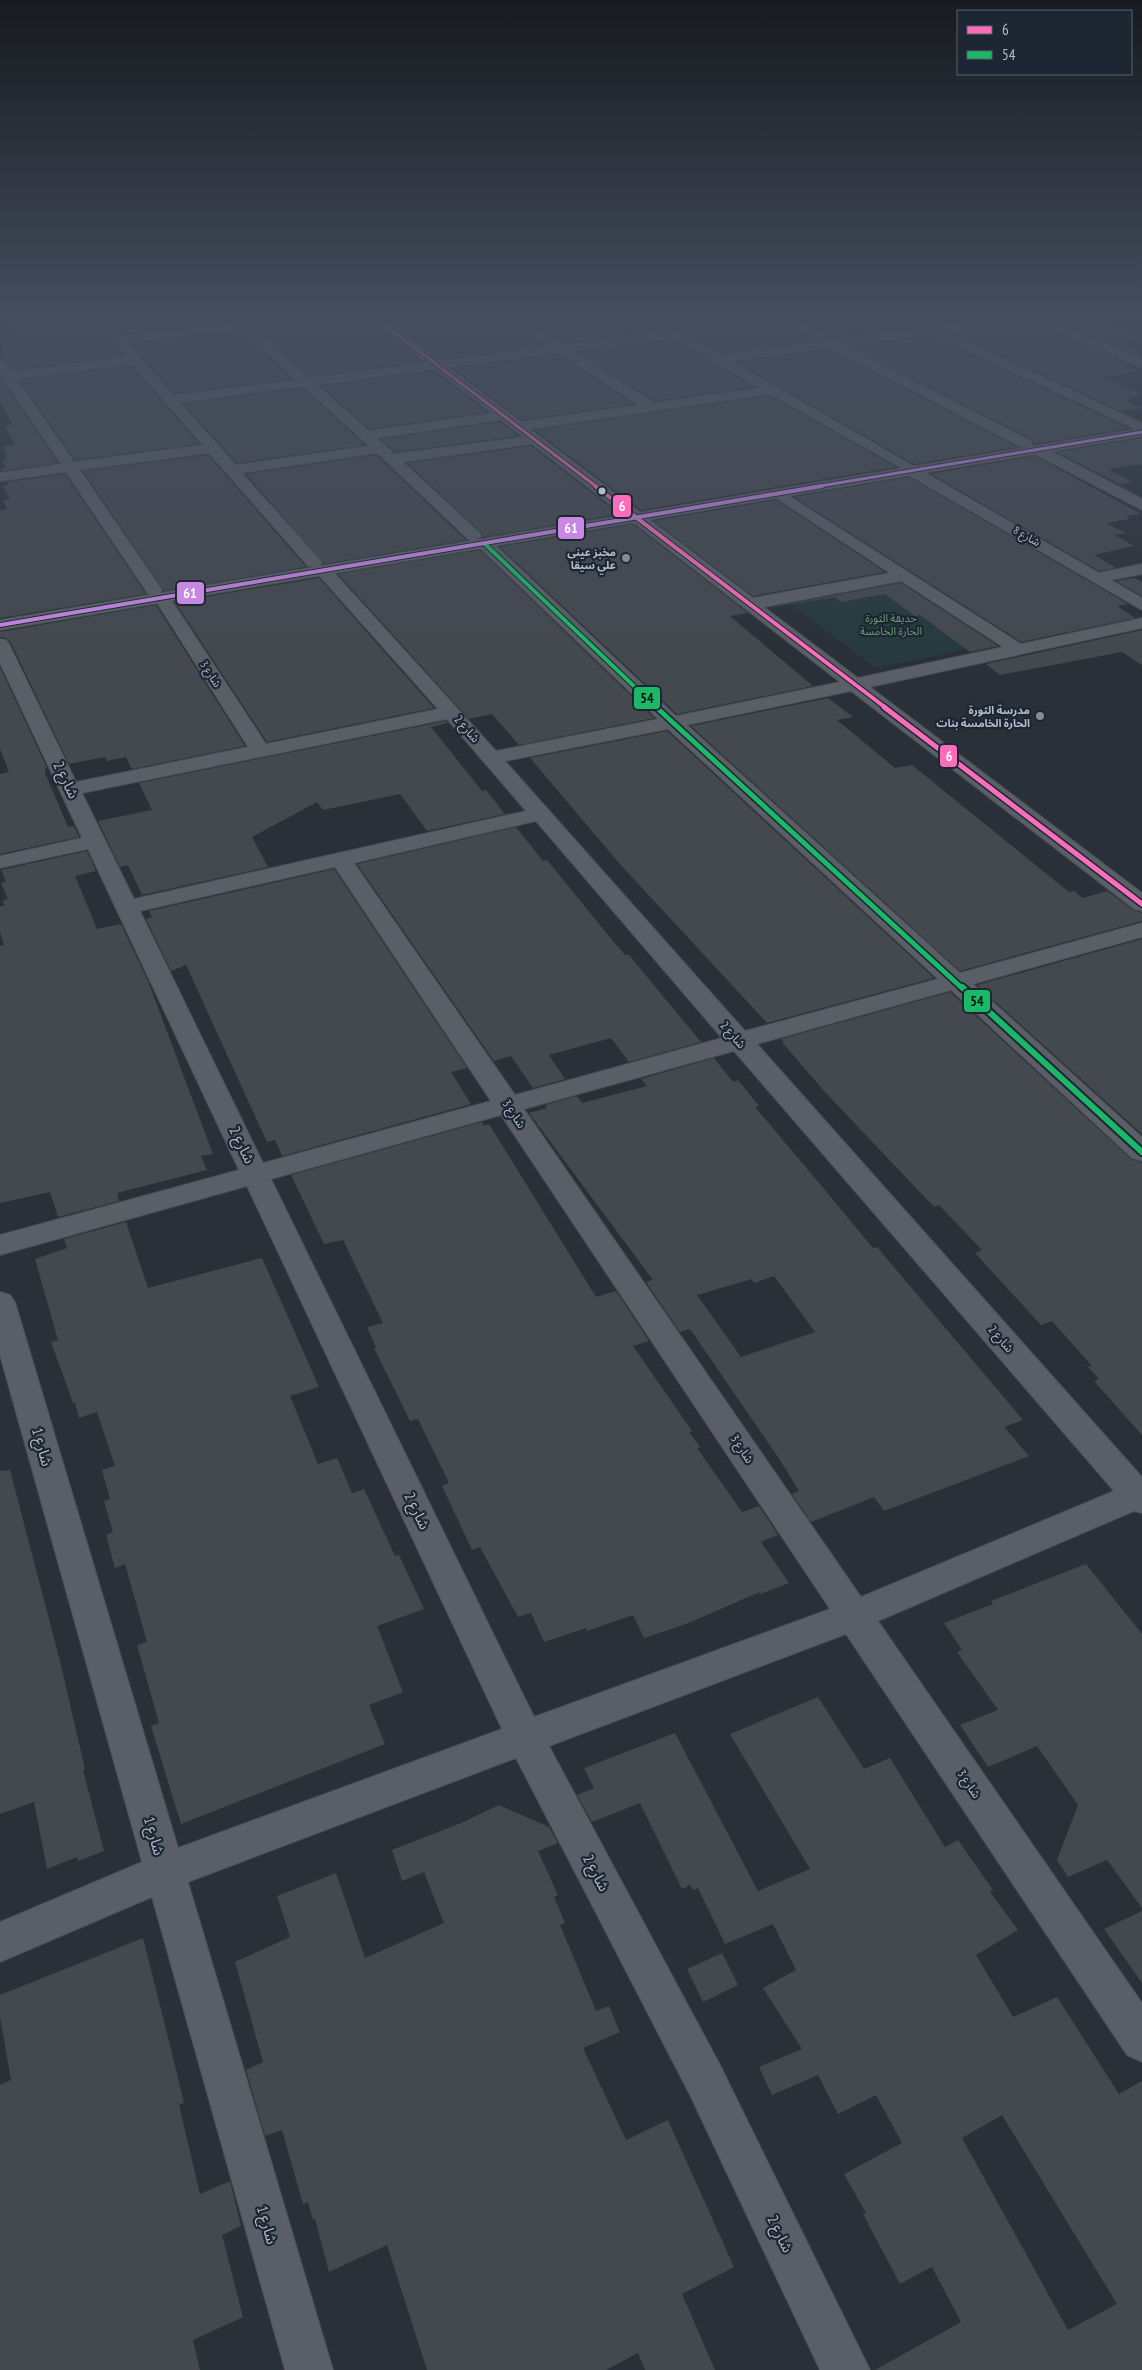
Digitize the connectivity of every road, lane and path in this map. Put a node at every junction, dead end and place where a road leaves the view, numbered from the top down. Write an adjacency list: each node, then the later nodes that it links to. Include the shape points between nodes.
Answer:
1 (40, 424): 18 (street, شارع 3)
2 (190, 424): 14 (street, شارع 2)
3 (351, 424): 11 (street)
4 (450, 424): 11 (street)
5 (512, 424): 9 (street)
6 (539, 424): 9 (street)
7 (830, 424): 17 (street, شارع 8)
8 (986, 424): 13 (street)
9 (516, 427): 12 (street)
10 (1141, 428): 13 (main road)
11 (365, 436): 15 (street)
12 (534, 440): 16 (street); 23 (street)
13 (1031, 447): 17 (main road); 22 (street)
14 (212, 448): 18 (street); 19 (street, شارع 2)
15 (378, 449): 16 (street); 19 (street)
16 (392, 460): 24 (street)
17 (907, 467): 21 (main road); 23 (main road); 28 (street, شارع 8)
18 (70, 468): 20 (street); 29 (street, شارع 3)
19 (231, 470): 25 (street, شارع 2)
20 (0, 477)
21 (778, 493): 23 (main road); 27 (street)
22 (1142, 505)
23 (632, 514): 24 (main road); 30 (street)
24 (479, 540): 25 (main road); 39 (street)
25 (319, 567): 29 (main road); 38 (street, شارع 2)
26 (1142, 569): 28 (street)
27 (905, 575): 30 (street); 36 (street)
28 (1098, 578): 31 (street, شارع 8)
29 (158, 594): 32 (main road); 34 (main road); 40 (street, شارع 3)
30 (750, 604): 37 (street)
31 (1142, 605)
32 (0, 616)
33 (1142, 623): 36 (street)
34 (0, 625)
35 (0, 644): 42 (street, شارع 2)
36 (1019, 650): 37 (street)
37 (855, 683): 39 (street); 47 (street)
38 (451, 712): 40 (street); 41 (street, شارع 2)
39 (672, 722): 41 (street); 50 (street)
40 (260, 750): 42 (street)
41 (492, 758): 43 (street, شارع 2)
42 (70, 788): 44 (street, شارع 2)
43 (541, 814): 45 (street); 51 (street, شارع 2)
44 (96, 841): 46 (street); 48 (street, شارع 2)
45 (341, 859): 48 (street); 52 (street, شارع 3)
46 (0, 862)
47 (1142, 904)
48 (128, 908): 54 (street, شارع 2)
49 (1142, 930): 50 (street)
50 (957, 982): 51 (street); 53 (street)
51 (739, 1042): 52 (street); 57 (street, شارع 2)
52 (508, 1105): 54 (street); 58 (street, شارع 3)
53 (1142, 1152)
54 (256, 1174): 55 (street); 59 (street, شارع 2)
55 (0, 1245)
56 (0, 1302): 60 (street, شارع 1)
57 (1140, 1496): 58 (street)
58 (854, 1615): 59 (street); 62 (street, شارع 3)
59 (526, 1739): 60 (street); 64 (street, شارع 2, via 706,2080)
60 (164, 1872): 61 (street); 63 (street, شارع 1)
61 (0, 1942)
62 (1142, 2040)
63 (309, 2370)
64 (846, 2370)

